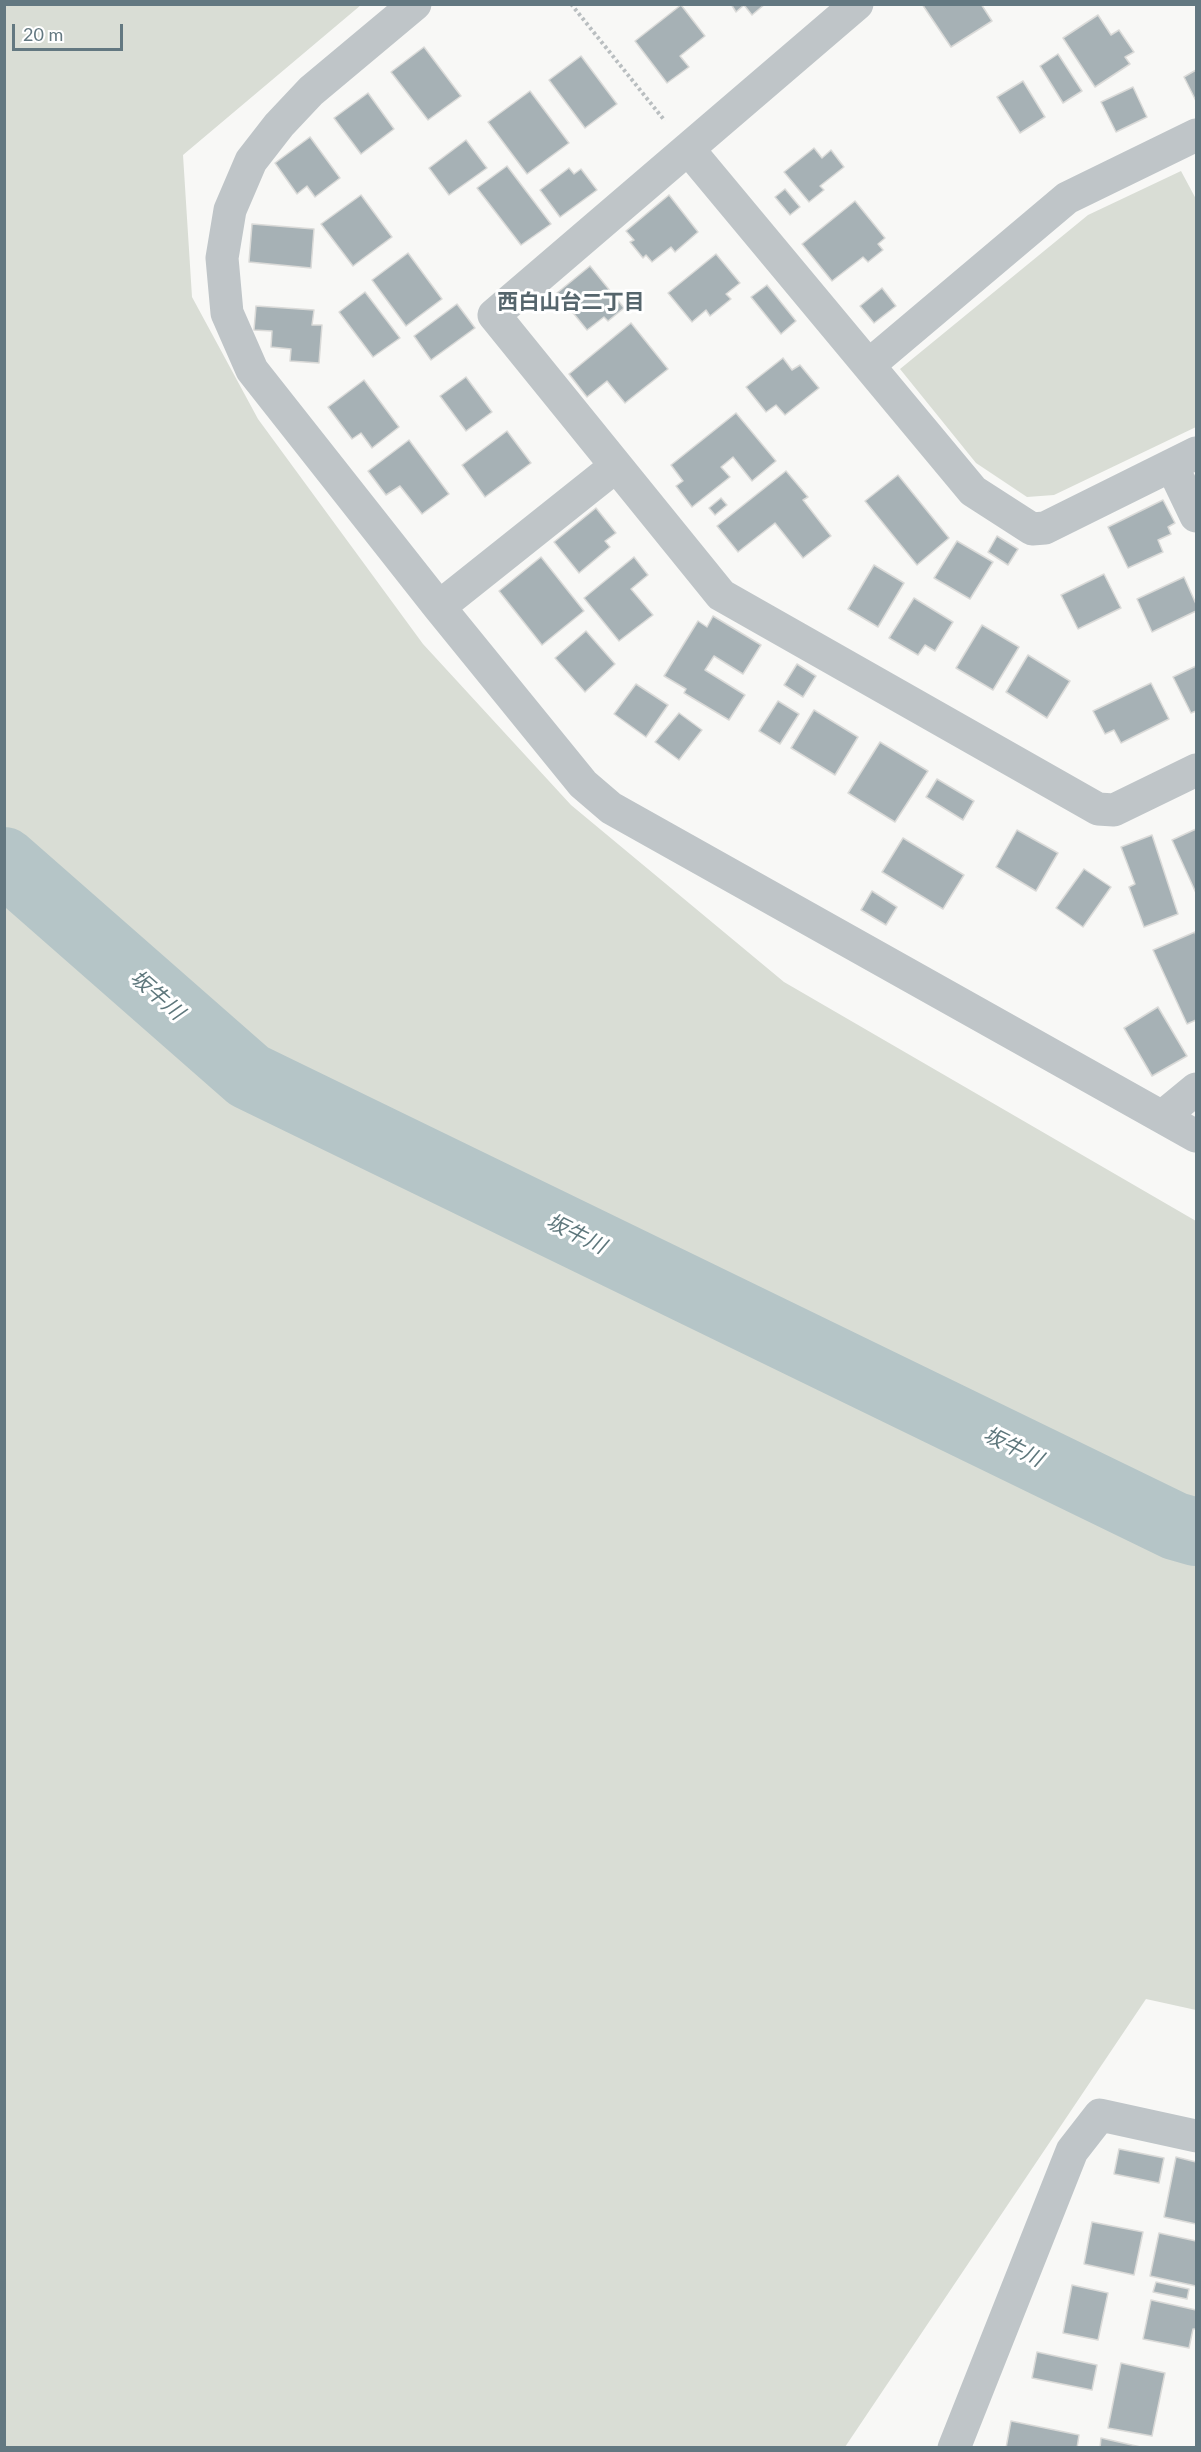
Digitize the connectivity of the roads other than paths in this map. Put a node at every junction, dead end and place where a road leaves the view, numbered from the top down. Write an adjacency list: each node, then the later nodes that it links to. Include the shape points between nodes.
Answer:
1 (415, 4): 9 (street, via 312,91 250,161 230,210 222,258 227,313 252,370)
2 (857, 4): 4 (street)
3 (1197, 135): 5 (street, via 1067,198)
4 (688, 150): 5 (street); 7 (street, via 494,315)
5 (868, 365): 6 (street, via 973,491 1032,529 1045,528)
6 (1184, 459): 8 (street)
7 (616, 466): 9 (street); 10 (street, via 721,595 1098,808 1114,810)
8 (1197, 516)
9 (439, 607): 12 (street, via 583,784 610,808)
10 (1197, 770)
11 (1197, 1089): 12 (street)
12 (1162, 1117): 13 (street)
13 (1197, 1136)
14 (1197, 2136): 15 (street, via 1100,2115 1072,2151)
15 (954, 2448)

